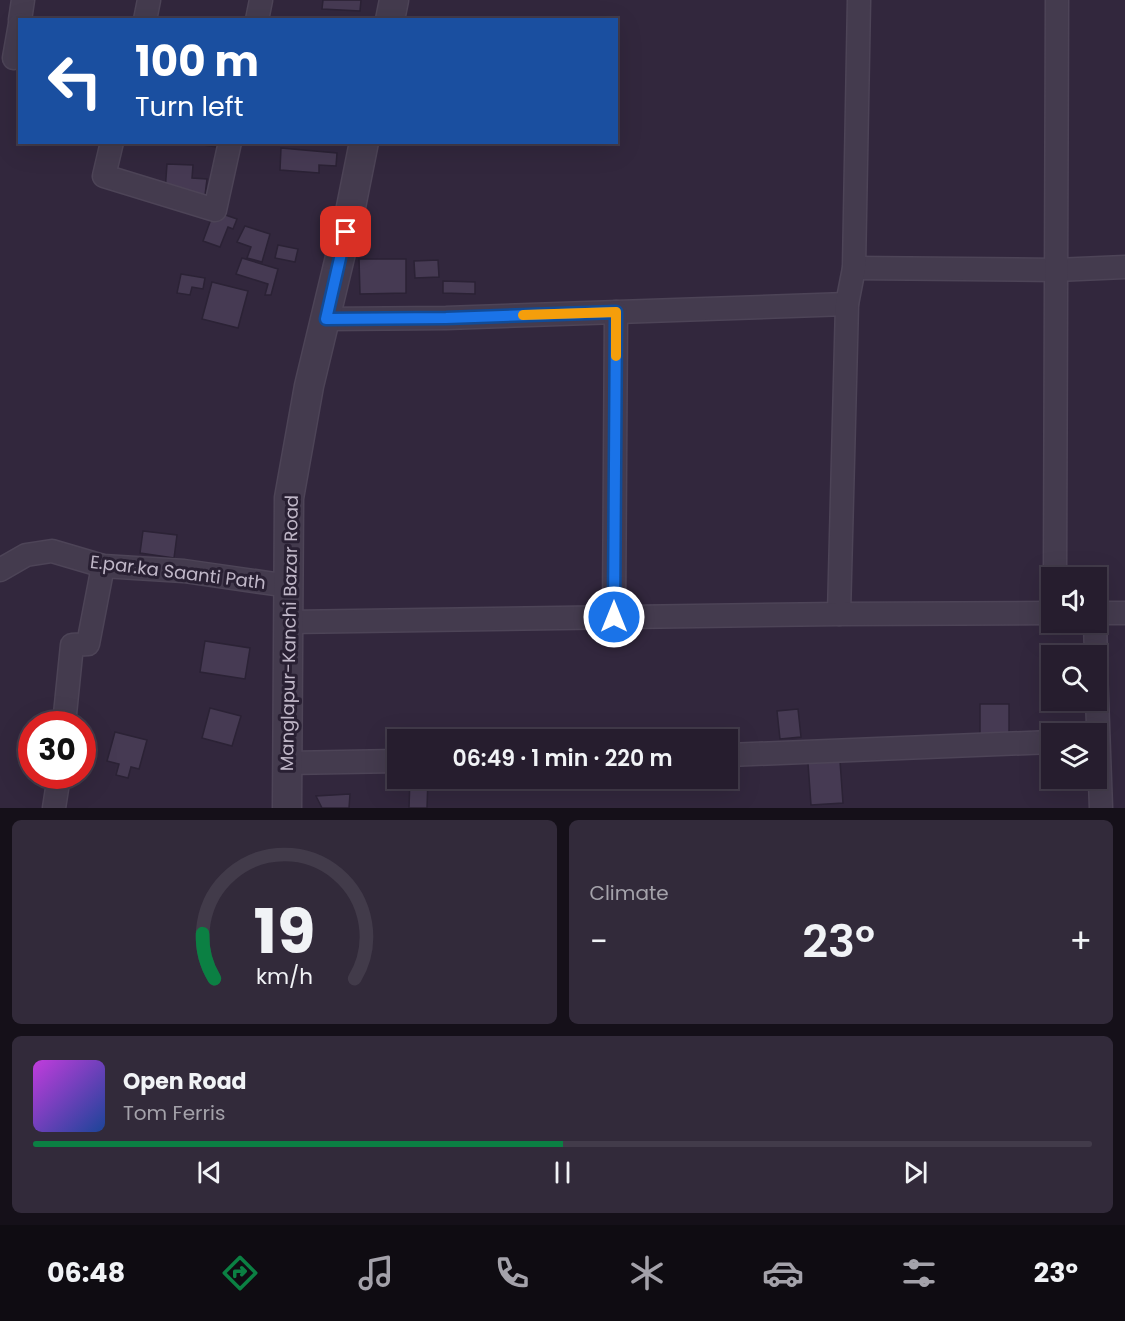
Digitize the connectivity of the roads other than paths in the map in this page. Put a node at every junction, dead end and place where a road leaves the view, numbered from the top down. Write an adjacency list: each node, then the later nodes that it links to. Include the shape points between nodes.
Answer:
1 (23, 0): 7 (street)
2 (149, 0): 8 (street)
3 (261, 0): 9 (street)
4 (394, 0): 10 (street)
5 (859, 0): 17 (street)
6 (1057, 0): 18 (street)
7 (21, 18)
8 (145, 18)
9 (257, 18)
10 (390, 18)
11 (18, 30): 12 (street)
12 (11, 58)
13 (112, 144): 14 (street, via 104,176 215,210)
14 (230, 144)
15 (364, 144): 21 (street, Manglapur-Kanchi Bazar Road)
16 (1125, 267): 18 (street)
17 (854, 268): 18 (street); 19 (street)
18 (1056, 270): 23 (street)
19 (848, 304): 20 (street); 29 (street)
20 (616, 312): 21 (street); 30 (street)
21 (326, 319): 25 (street, Manglapur-Kanchi Bazar Road, via 309,386 290,498)
22 (103, 566): 24 (street, E.par.ka Saanti Path, via 52,551 26,555); 25 (street, E.par.ka Saanti Path, via 184,571); 32 (street, via 87,644 72,645)
23 (1055, 567)
24 (0, 570)
25 (289, 586): 31 (street, Manglapur-Kanchi Bazar Road)
26 (1041, 613): 29 (street)
27 (1107, 613): 28 (street)
28 (1125, 613)
29 (839, 614): 30 (street)
30 (614, 617): 31 (street)
31 (288, 622): 36 (street, Manglapur-Kanchi Bazar Road)
32 (65, 711)
33 (1041, 742): 34 (street)
34 (738, 755)
35 (387, 760): 36 (street)
36 (287, 763): 40 (street, Manglapur-Kanchi Bazar Road)
37 (57, 789): 39 (street)
38 (1100, 789): 41 (street)
39 (54, 808)
40 (287, 808)
41 (1101, 808)

